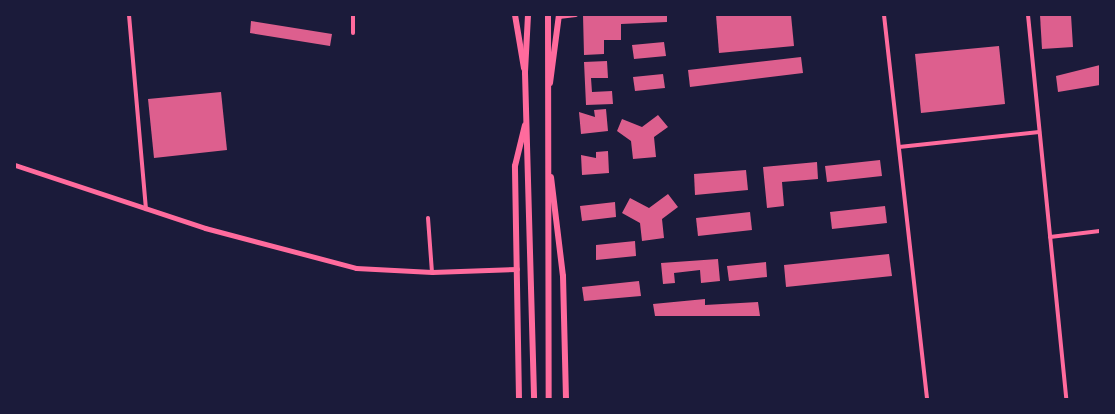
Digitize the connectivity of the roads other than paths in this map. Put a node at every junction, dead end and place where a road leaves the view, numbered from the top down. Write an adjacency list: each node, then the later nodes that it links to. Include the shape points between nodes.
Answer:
1 (129, 15): 18 (street)
2 (353, 15): 10 (street)
3 (515, 15): 11 (main road)
4 (528, 15): 11 (main road)
5 (548, 15): 12 (main road)
6 (576, 15): 9 (street)
7 (884, 15): 15 (street)
8 (1028, 15): 14 (street)
9 (559, 16): 12 (main road)
10 (353, 33)
11 (525, 73): 13 (main road)
12 (550, 86): 17 (main road)
13 (526, 124): 22 (main road, via 515,166); 25 (main road)
14 (1039, 132): 15 (street); 21 (street)
15 (899, 147): 28 (street)
16 (15, 165): 18 (street)
17 (551, 177): 26 (main road); 27 (main road, via 564,276)
18 (146, 209): 23 (street, via 347,266)
19 (428, 218): 23 (street)
20 (1100, 231): 21 (street)
21 (1050, 237): 29 (street)
22 (517, 269): 23 (street); 24 (main road)
23 (432, 272)
24 (519, 399)
25 (534, 399)
26 (549, 399)
27 (566, 399)
28 (927, 399)
29 (1066, 399)

